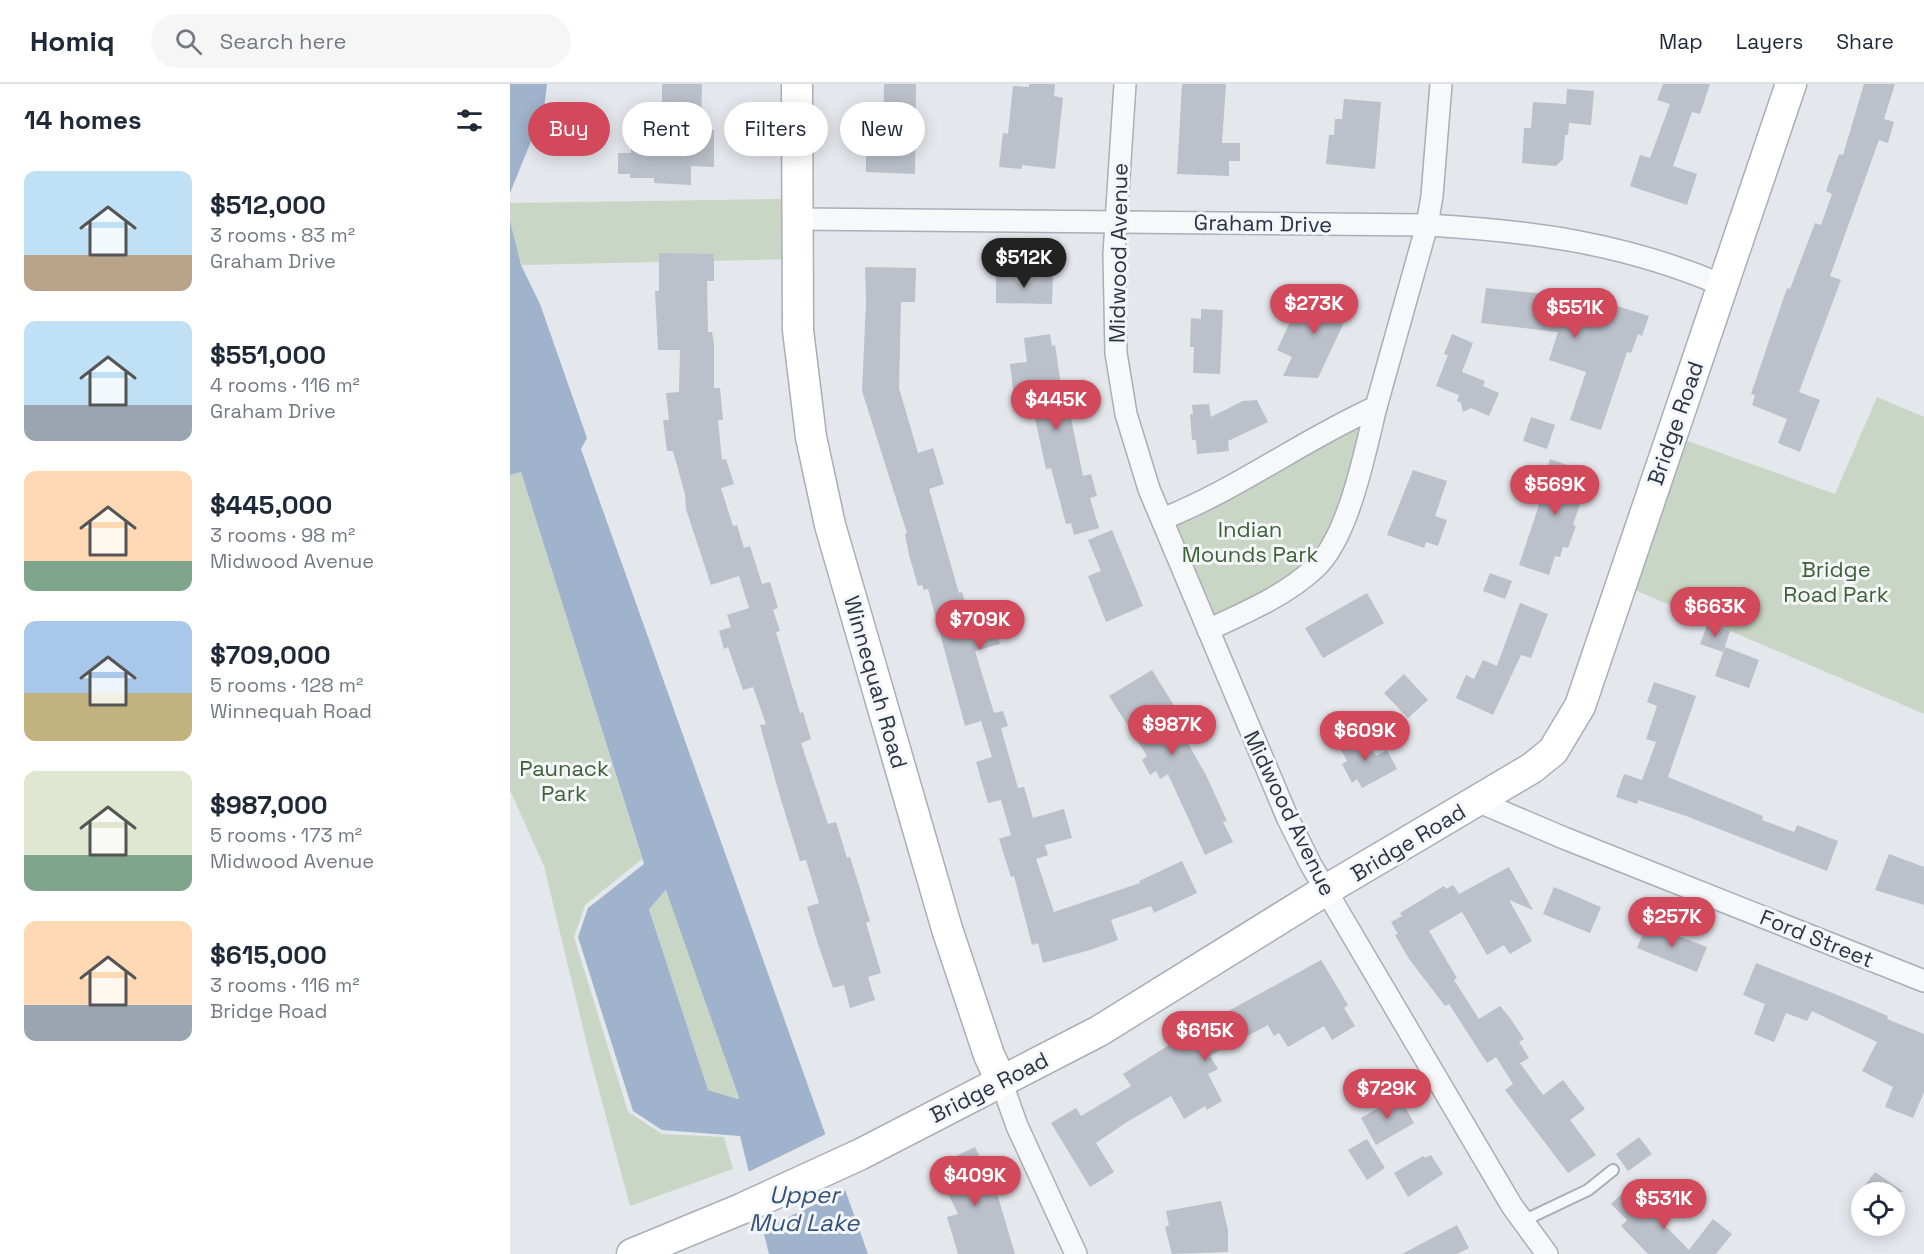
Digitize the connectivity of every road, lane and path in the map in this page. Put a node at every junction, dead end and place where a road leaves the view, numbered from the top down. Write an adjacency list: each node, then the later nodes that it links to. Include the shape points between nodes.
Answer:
1 (797, 84): 5 (street, Winnequah Road)
2 (1125, 84): 6 (street, Midwood Avenue)
3 (1441, 84): 7 (street)
4 (1791, 84): 8 (street, Bridge Road)
5 (796, 219): 6 (street, Graham Drive); 15 (street, Winnequah Road, via 798,330 811,437 830,525 947,929)
6 (1115, 222): 7 (street, Graham Drive); 10 (street, Midwood Avenue, via 1116,352 1126,414)
7 (1427, 225): 8 (street, Graham Drive, via 1543,235 1622,249); 9 (street)
8 (1722, 285): 12 (street, Bridge Road, via 1580,706 1553,751)
9 (1376, 407): 10 (street, via 1333,426 1190,508); 11 (street, via 1354,491 1329,552 1287,590)
10 (1162, 519): 11 (street, Midwood Avenue)
11 (1208, 630): 13 (street, Midwood Avenue, via 1288,819)
12 (1477, 801): 13 (street, Bridge Road); 14 (street, Ford Street)
13 (1326, 890): 15 (street, Bridge Road, via 1099,1031); 17 (street, Midwood Avenue)
14 (1924, 981)
15 (1001, 1081): 18 (street, Bridge Road, via 861,1154); 19 (street, Winnequah Road, via 1017,1126)
16 (1613, 1170): 17 (lane, via 1588,1190)
17 (1523, 1221): 20 (street, Midwood Avenue)
18 (632, 1254)
19 (1076, 1254)
20 (1547, 1254)

